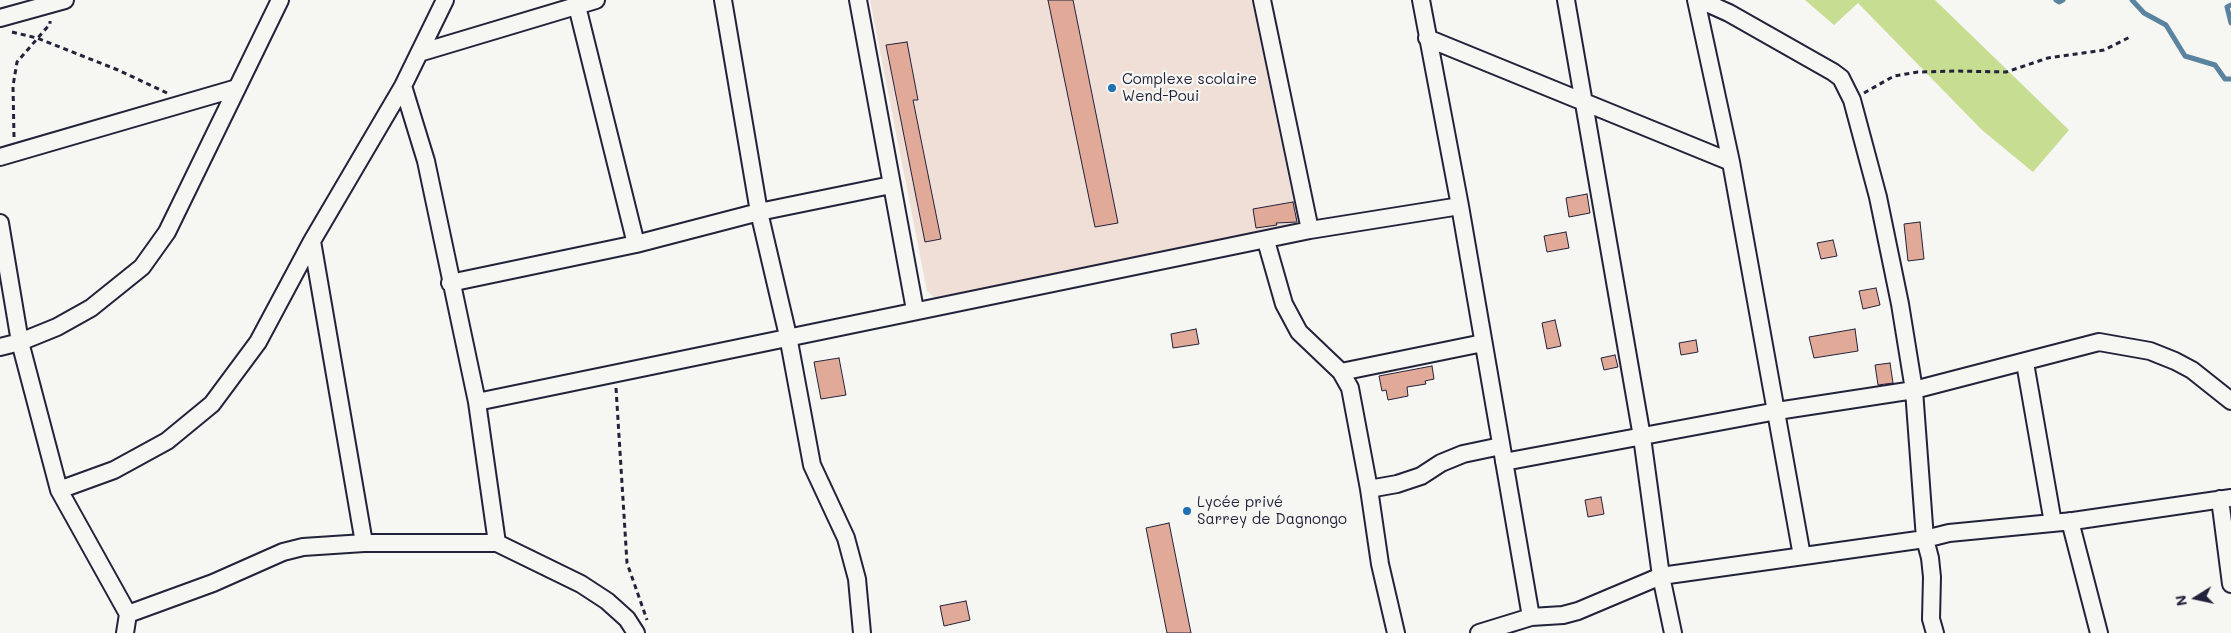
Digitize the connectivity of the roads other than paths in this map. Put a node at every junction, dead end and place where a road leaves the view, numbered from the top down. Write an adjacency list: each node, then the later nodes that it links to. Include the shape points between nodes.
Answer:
1 (280, 0): 16 (street)
2 (445, 0): 14 (street)
3 (596, 0): 11 (street)
4 (723, 0): 22 (street)
5 (858, 0): 20 (street)
6 (1262, 0): 24 (street)
7 (1421, 0): 13 (street)
8 (1566, 0): 17 (street)
9 (1698, 0): 19 (street); 36 (street, via 1729,12 1841,78 1852,100 1878,197)
10 (58, 2): 12 (street)
11 (578, 6): 14 (street); 27 (street)
12 (0, 18)
13 (1427, 38): 17 (street); 21 (street)
14 (419, 53): 15 (street)
15 (403, 86): 25 (street); 28 (street, via 426,161)
16 (237, 88): 18 (street); 31 (street, via 166,232 142,267 91,308)
17 (1583, 101): 19 (street); 40 (street)
18 (7, 155)
19 (1731, 162): 39 (street)
20 (891, 185): 22 (street); 29 (street)
21 (1460, 206): 24 (street); 32 (street)
22 (759, 212): 27 (street); 30 (street)
23 (0, 223): 31 (street)
24 (1310, 230): 26 (street)
25 (312, 241): 44 (street, via 258,342 212,404 160,445 114,470); 49 (street)
26 (1266, 241): 29 (street); 35 (street, via 1284,304 1299,332)
27 (636, 244): 28 (street)
28 (450, 283): 38 (street)
29 (915, 310): 30 (street)
30 (788, 336): 38 (street); 58 (street, via 812,464 846,538 857,579)
31 (20, 342): 33 (street); 44 (street)
32 (1483, 343): 35 (street); 41 (street)
33 (0, 347)
34 (2025, 363): 36 (street); 37 (street, via 2100,342 2150,351 2192,370); 47 (street)
35 (1341, 372): 43 (street, via 1350,388)
36 (1914, 390): 39 (street); 48 (street)
37 (2231, 401)
38 (477, 402): 50 (street)
39 (1777, 411): 40 (street); 51 (street)
40 (1642, 437): 42 (street); 52 (street)
41 (1501, 446): 42 (street); 43 (street, via 1463,454 1421,476)
42 (1504, 462): 55 (street)
43 (1369, 489): 59 (street, via 1380,564)
44 (59, 490): 54 (street)
45 (2226, 498): 46 (street); 53 (street)
46 (2070, 521): 47 (street); 63 (street)
47 (2053, 523): 48 (street, via 1949,533)
48 (1925, 539): 51 (street); 62 (street, via 1930,558)
49 (364, 543): 50 (street); 54 (street, via 302,547 283,552 213,583)
50 (497, 544): 56 (street, via 581,584)
51 (1802, 556): 52 (street)
52 (1661, 576): 55 (street, via 1578,611); 61 (street)
53 (2231, 584)
54 (128, 614): 57 (street)
55 (1530, 617): 60 (street)
56 (642, 630)
57 (125, 633)
58 (862, 633)
59 (1396, 633)
60 (1479, 633)
61 (1673, 633)
62 (1935, 633)
63 (2099, 633)

